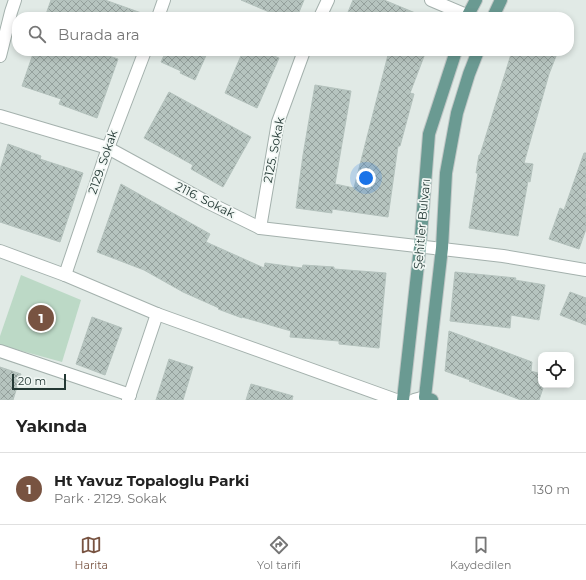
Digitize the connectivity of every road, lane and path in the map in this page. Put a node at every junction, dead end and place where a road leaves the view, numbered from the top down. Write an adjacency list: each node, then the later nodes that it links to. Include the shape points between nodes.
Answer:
1 (164, 0): 7 (street)
2 (328, 0): 8 (street)
3 (431, 0): 9 (street)
4 (476, 0): 10 (main road)
5 (501, 0): 11 (main road)
6 (8, 7): 12 (street)
7 (160, 12)
8 (322, 12)
9 (458, 12)
10 (471, 12)
11 (495, 12)
12 (0, 56)
13 (143, 56): 18 (street, 2129. Sokak)
14 (302, 56): 19 (street, 2125. Sokak, via 278,122)
15 (454, 56): 20 (main road, Şehitler Bulvarı, via 429,134)
16 (476, 56): 21 (main road, Şehitler Bulvarı, via 457,113 446,173)
17 (0, 116): 18 (street, 2116. Sokak)
18 (108, 148): 19 (street, 2116. Sokak); 24 (street, 2129. Sokak)
19 (260, 228): 20 (street, 2116. Sokak)
20 (420, 246): 21 (street, 2116. Sokak); 30 (main road, Şehitler Bulvarı)
21 (442, 248): 23 (street, 2116. Sokak); 28 (main road, Şehitler Bulvarı)
22 (0, 251): 24 (street)
23 (586, 270)
24 (64, 274): 25 (street)
25 (157, 314): 27 (street); 29 (street)
26 (0, 351): 27 (street)
27 (129, 398)
28 (424, 399)
29 (396, 400)
30 (404, 400)

